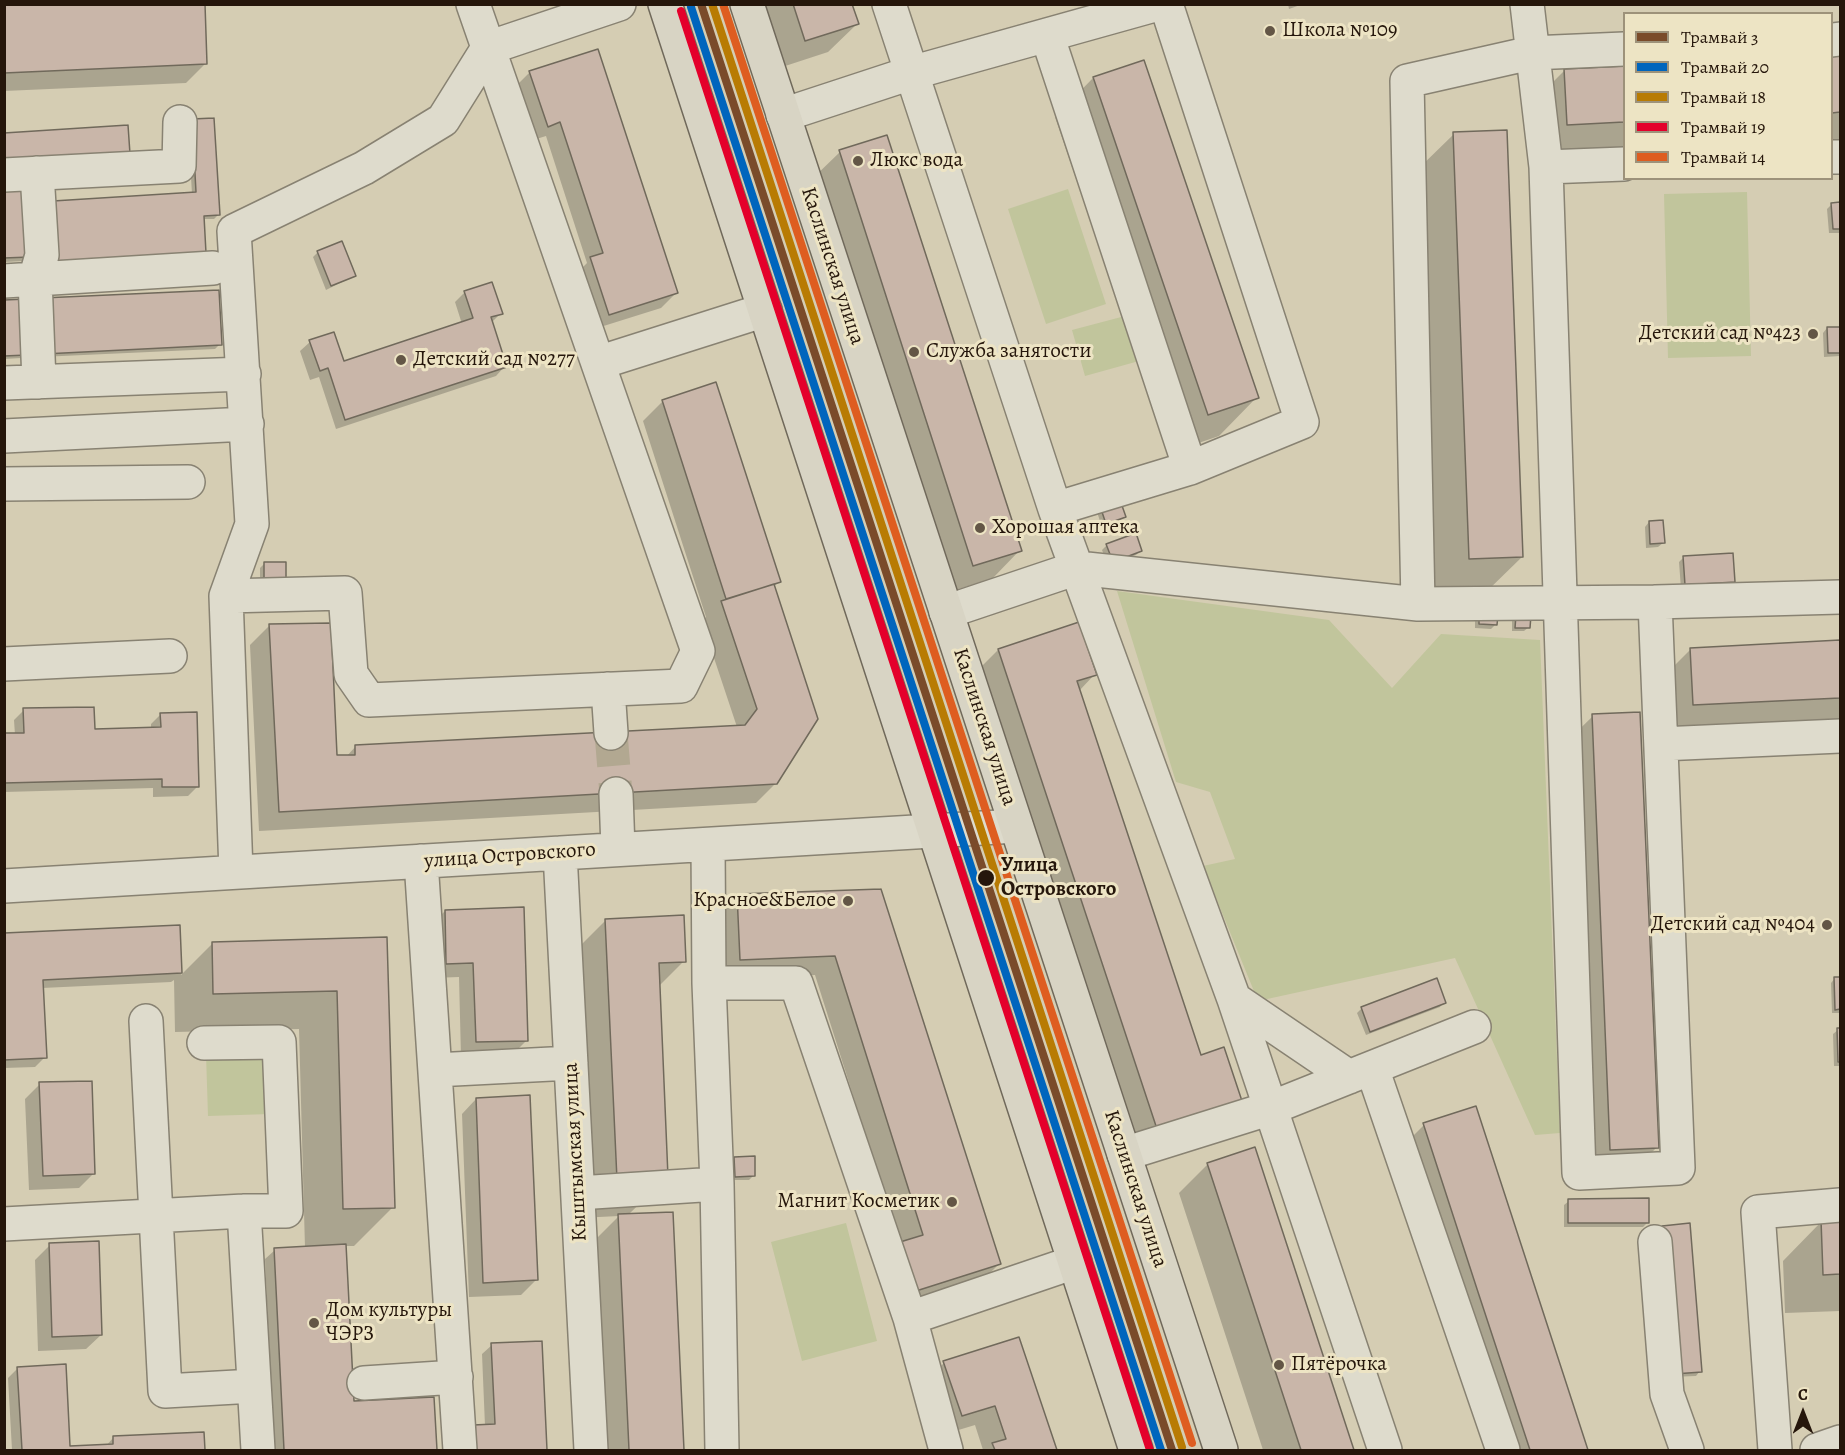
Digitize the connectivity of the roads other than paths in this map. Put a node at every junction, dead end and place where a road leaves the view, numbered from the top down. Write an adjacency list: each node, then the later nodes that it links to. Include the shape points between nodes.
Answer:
1 (473, 4): 10 (street)
2 (619, 4): 10 (street)
3 (665, 4): 22 (main road)
4 (747, 4): 14 (main road, Каслинская улица)
5 (889, 4): 13 (street)
6 (1158, 4): 9 (street)
7 (1166, 4): 29 (street, via 1302,422)
8 (1527, 4): 12 (street)
9 (1047, 35): 13 (street); 29 (street)
10 (488, 48): 23 (street); 24 (street, via 443,120 364,168 234,231)
11 (1623, 49): 12 (street)
12 (1531, 53): 17 (street); 37 (street, via 1407,81)
13 (911, 73): 14 (street); 32 (street)
14 (783, 115): 39 (main road, Каслинская улица)
15 (180, 122): 18 (street, via 179,166)
16 (1623, 164): 17 (street)
17 (1546, 166): 38 (street)
18 (37, 173): 19 (street); 21 (street, via 42,255)
19 (4, 175)
20 (213, 268): 21 (street)
21 (20, 280): 25 (street)
22 (765, 310): 23 (street); 48 (main road)
23 (598, 363): 42 (street, via 698,651 681,686)
24 (244, 374): 25 (street); 27 (street)
25 (39, 382): 26 (street)
26 (4, 383)
27 (247, 424): 28 (street); 34 (street, via 252,524)
28 (4, 436)
29 (1190, 468): 32 (street)
30 (188, 482): 31 (street)
31 (4, 484)
32 (1054, 509): 33 (street)
33 (1077, 568): 37 (street); 39 (street); 56 (street)
34 (226, 596): 42 (street, via 345,593 351,674 369,700); 53 (street)
35 (1840, 597): 36 (street)
36 (1655, 602): 38 (street); 45 (street)
37 (1418, 604): 38 (street)
38 (1559, 604): 45 (street, via 1579,1173 1678,1168)
39 (946, 612): 47 (main road, Каслинская улица)
40 (170, 656): 41 (street)
41 (4, 664)
42 (608, 689): 43 (street)
43 (611, 733)
44 (1840, 736): 45 (street)
45 (1661, 744)
46 (616, 794): 50 (street)
47 (1016, 826): 48 (street, улица Островского); 64 (main road, Каслинская улица)
48 (934, 832): 49 (street, улица Островского); 72 (main road)
49 (708, 845): 50 (street, улица Островского); 55 (street)
50 (618, 849): 51 (street, улица Островского)
51 (560, 853): 52 (street, улица Островского); 60 (street, Кыштымская улица)
52 (421, 861): 53 (street, улица Островского); 61 (street)
53 (237, 872): 54 (street, улица Островского)
54 (4, 886)
55 (708, 982): 65 (street); 73 (street, via 796,982)
56 (1234, 999): 62 (street); 63 (street)
57 (146, 1021): 69 (street)
58 (1474, 1027): 62 (street)
59 (204, 1043): 68 (street, via 279,1042 286,1211)
60 (571, 1063): 61 (street); 66 (street, Кыштымская улица)
61 (435, 1070): 74 (street)
62 (1360, 1073): 63 (street); 86 (street)
63 (1271, 1108): 64 (street); 85 (street)
64 (1124, 1154): 84 (main road, Каслинская улица)
65 (717, 1184): 66 (street); 81 (street)
66 (578, 1193): 80 (street, Кыштымская улица)
67 (1840, 1206): 88 (street, via 1758,1212)
68 (244, 1211): 69 (street); 76 (street)
69 (156, 1216): 70 (street); 76 (street, via 165,1391)
70 (4, 1224)
71 (1655, 1242): 87 (street, via 1667,1394)
72 (1075, 1262): 73 (street); 83 (main road)
73 (910, 1318): 82 (street)
74 (456, 1377): 75 (street); 79 (street)
75 (364, 1383)
76 (254, 1386): 78 (street)
77 (1840, 1442): 89 (street)
78 (258, 1450)
79 (460, 1450)
80 (591, 1450)
81 (722, 1450)
82 (946, 1450)
83 (1136, 1450)
84 (1221, 1450)
85 (1385, 1450)
86 (1503, 1450)
87 (1687, 1450)
88 (1775, 1450)
89 (1817, 1450)

